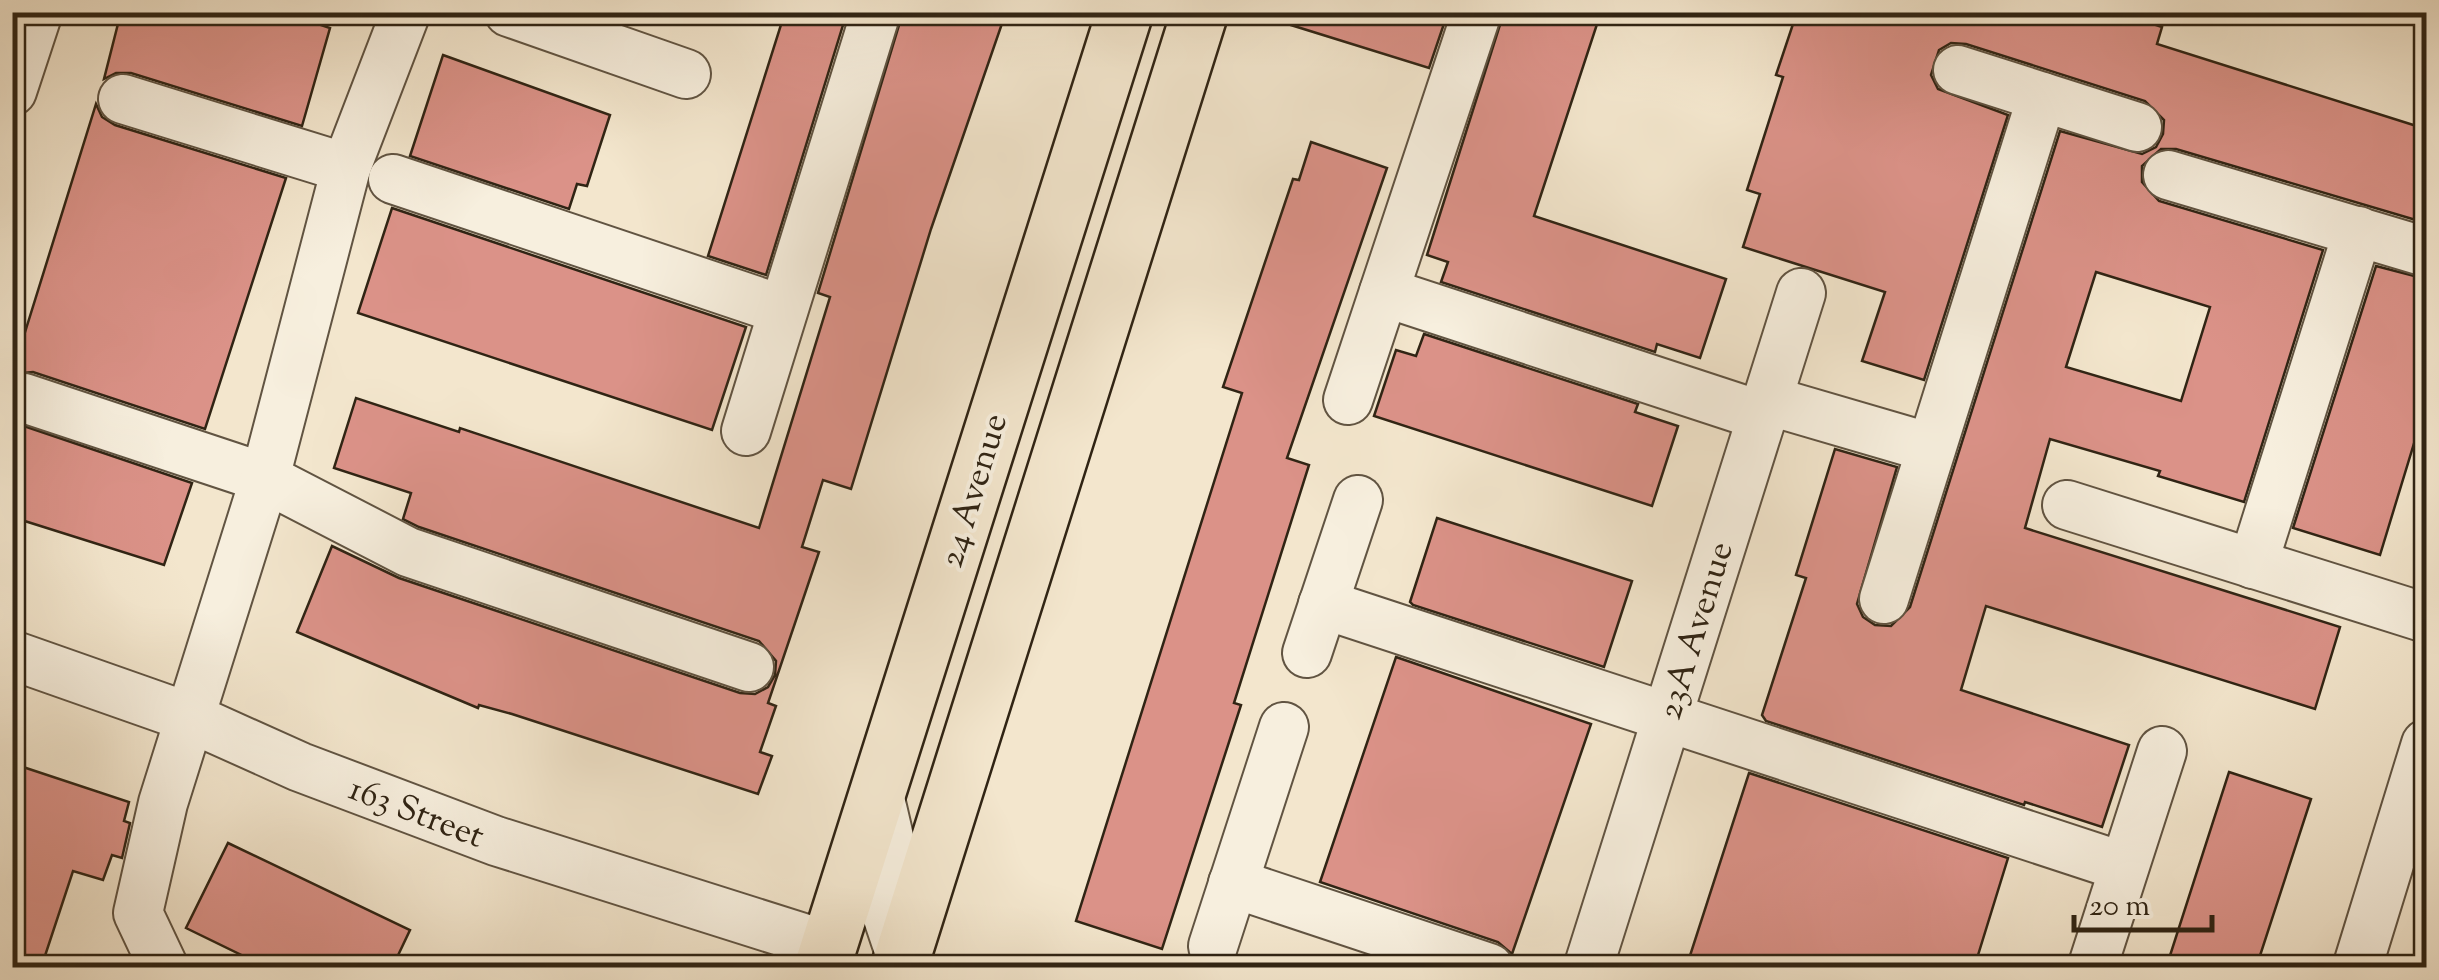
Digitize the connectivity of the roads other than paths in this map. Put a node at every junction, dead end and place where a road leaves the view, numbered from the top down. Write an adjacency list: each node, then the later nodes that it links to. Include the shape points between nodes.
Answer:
1 (406, 12): 14 (street)
2 (509, 12): 9 (street)
3 (876, 12): 21 (street)
4 (1125, 12): 42 (main road, 24 Avenue)
5 (1200, 12): 47 (main road, 24 Avenue)
6 (1476, 12): 19 (street)
7 (28, 20): 10 (street)
8 (1958, 70): 11 (street)
9 (686, 74)
10 (12, 91)
11 (2042, 97): 13 (street); 26 (street)
12 (124, 99): 14 (street)
13 (2137, 126)
14 (346, 168): 27 (street)
15 (2168, 175): 17 (street)
16 (393, 180): 21 (street)
17 (2358, 231): 18 (street); 30 (street)
18 (2426, 252)
19 (1384, 292): 23 (street); 24 (street)
20 (1801, 294): 24 (street, 23A Avenue)
21 (783, 310): 25 (street)
22 (24, 398): 27 (street)
23 (1348, 400)
24 (1764, 408): 26 (street); 37 (street, 23A Avenue)
25 (746, 431)
26 (1931, 448): 31 (street)
27 (265, 478): 36 (street, via 408,552); 38 (street)
28 (1358, 500): 32 (street)
29 (2067, 506): 30 (street)
30 (2253, 564): 33 (street)
31 (1884, 600)
32 (1324, 604): 34 (street); 37 (street)
33 (2426, 618)
34 (1307, 653)
35 (12, 655): 38 (street, 163 Street)
36 (749, 667)
37 (1668, 716): 43 (street); 50 (street, 23A Avenue)
38 (192, 718): 46 (street, 163 Street, via 300,767); 48 (street, via 138,913)
39 (1284, 727): 44 (street)
40 (2426, 744): 52 (street)
41 (2162, 751): 43 (street)
42 (878, 790): 46 (main road, 24 Avenue); 47 (street, via 894,860 882,897)
43 (2124, 867): 51 (street)
44 (1233, 882): 45 (street); 49 (street)
45 (1212, 946)
46 (825, 957)
47 (902, 966)
48 (164, 968)
49 (1489, 968)
50 (1588, 968)
51 (2092, 968)
52 (2357, 968)

